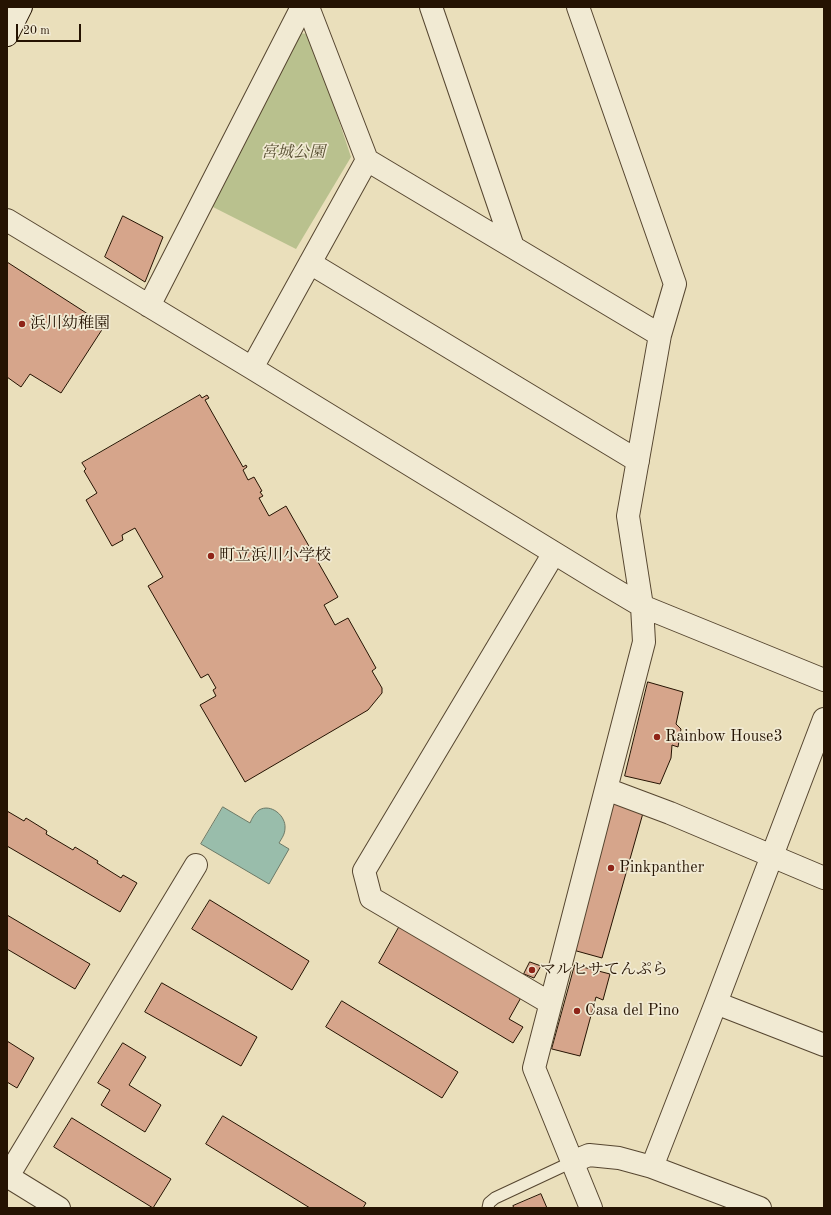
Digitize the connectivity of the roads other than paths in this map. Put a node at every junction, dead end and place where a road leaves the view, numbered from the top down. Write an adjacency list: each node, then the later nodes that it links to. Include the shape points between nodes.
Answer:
1 (21, 7): 6 (street)
2 (302, 7): 11 (street)
3 (308, 7): 7 (street)
4 (431, 7): 9 (street)
5 (578, 7): 12 (street, via 675,284)
6 (7, 36)
7 (367, 160): 9 (street); 10 (street)
8 (7, 220): 11 (street)
9 (513, 247): 12 (street)
10 (310, 263): 13 (street); 14 (street)
11 (149, 306): 13 (street)
12 (660, 335): 14 (street)
13 (252, 368): 15 (street)
14 (638, 460): 16 (street, via 628,516)
15 (554, 553): 16 (street); 23 (street, via 364,870 371,898)
16 (642, 606): 17 (street); 19 (street, via 644,642)
17 (824, 680)
18 (824, 719): 20 (street)
19 (606, 789): 20 (street, via 670,813); 23 (street)
20 (772, 857): 22 (street); 24 (street)
21 (196, 865): 28 (street)
22 (824, 878)
23 (550, 1003): 26 (street, via 534,1068)
24 (716, 1003): 25 (street); 27 (street)
25 (824, 1045)
26 (572, 1162): 27 (street, via 589,1155 619,1158); 30 (lane, via 495,1198); 31 (street)
27 (652, 1167): 32 (street)
28 (7, 1176): 29 (street)
29 (58, 1208)
30 (488, 1208)
31 (591, 1208)
32 (760, 1208)

